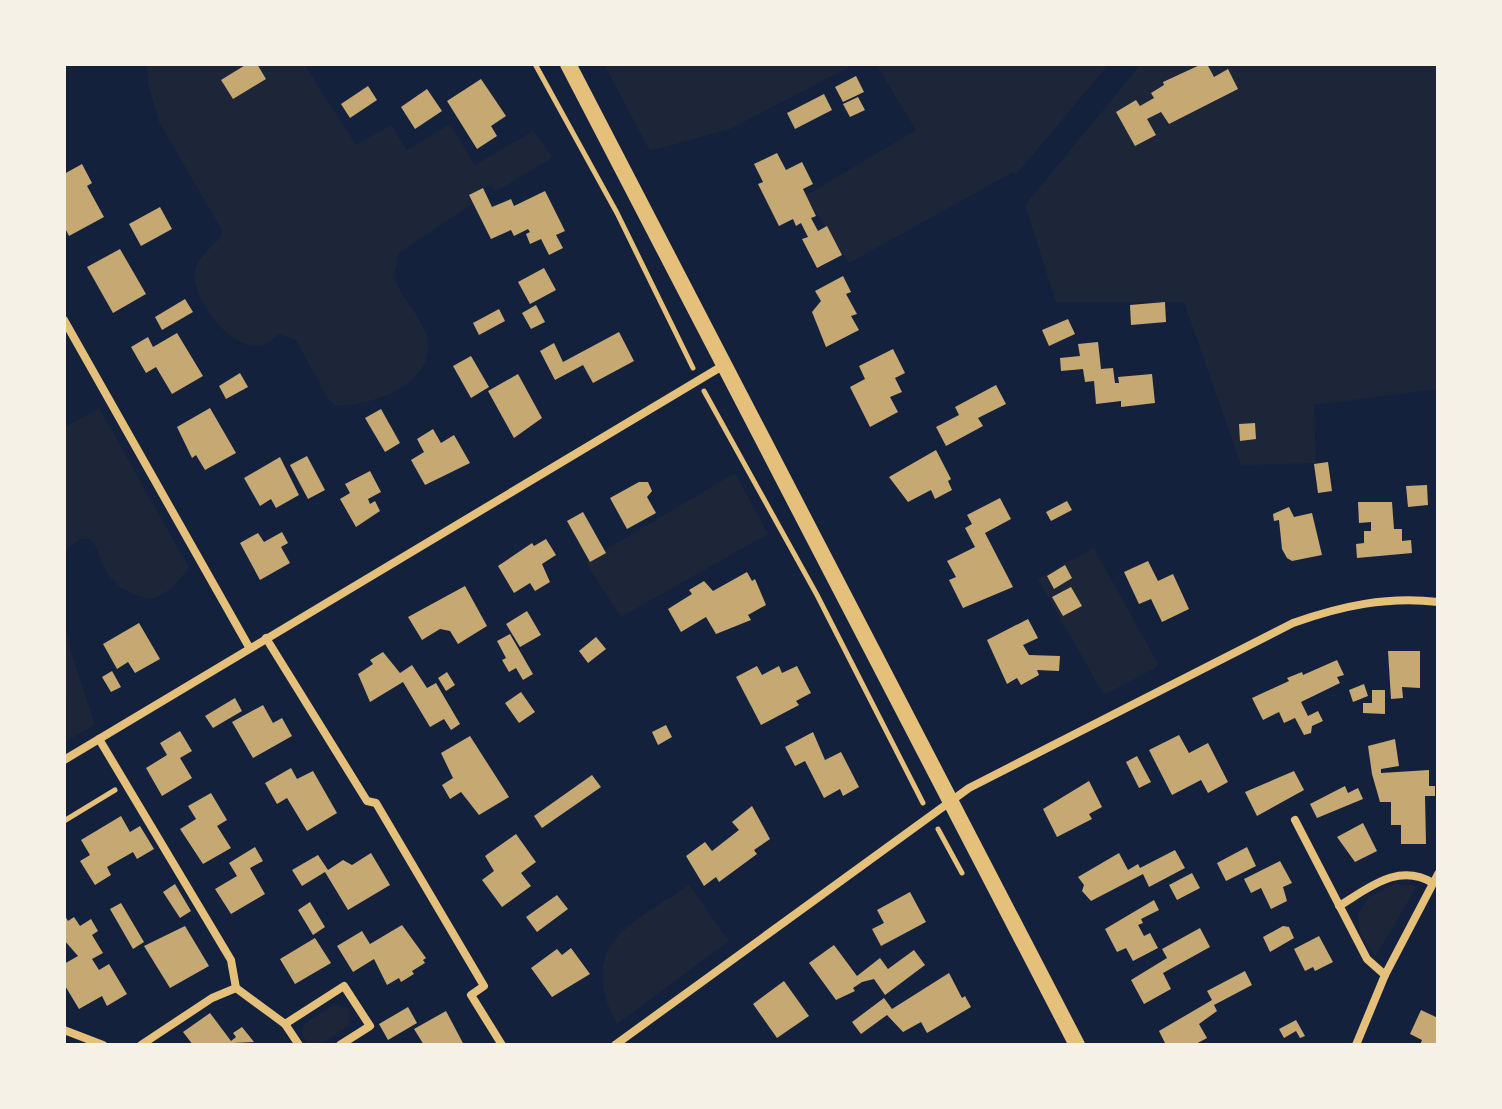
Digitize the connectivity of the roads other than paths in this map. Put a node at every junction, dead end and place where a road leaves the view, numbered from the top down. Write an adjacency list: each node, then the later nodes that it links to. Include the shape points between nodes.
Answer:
1 (568, 64): 3 (main road)
2 (64, 320): 6 (street)
3 (724, 365): 5 (street); 9 (main road)
4 (1438, 602): 9 (street, via 1378,600 1293,623)
5 (266, 638): 6 (street); 22 (street, via 367,801 376,803 484,986 471,995)
6 (249, 647): 7 (street)
7 (99, 739): 8 (street); 15 (street, via 231,960)
8 (64, 760)
9 (950, 801): 23 (street); 24 (main road)
10 (1295, 820): 13 (street)
11 (1438, 874): 12 (street)
12 (1433, 883): 13 (street, via 1398,874); 14 (street)
13 (1339, 906): 14 (street, via 1367,959)
14 (1385, 975): 25 (street)
15 (236, 988): 16 (street); 19 (street)
16 (285, 1024): 20 (street); 21 (street, via 344,986 370,1026)
17 (64, 1030): 18 (street)
18 (103, 1045)
19 (141, 1045)
20 (299, 1045)
21 (340, 1045)
22 (502, 1045)
23 (615, 1045)
24 (1077, 1045)
25 (1356, 1045)

